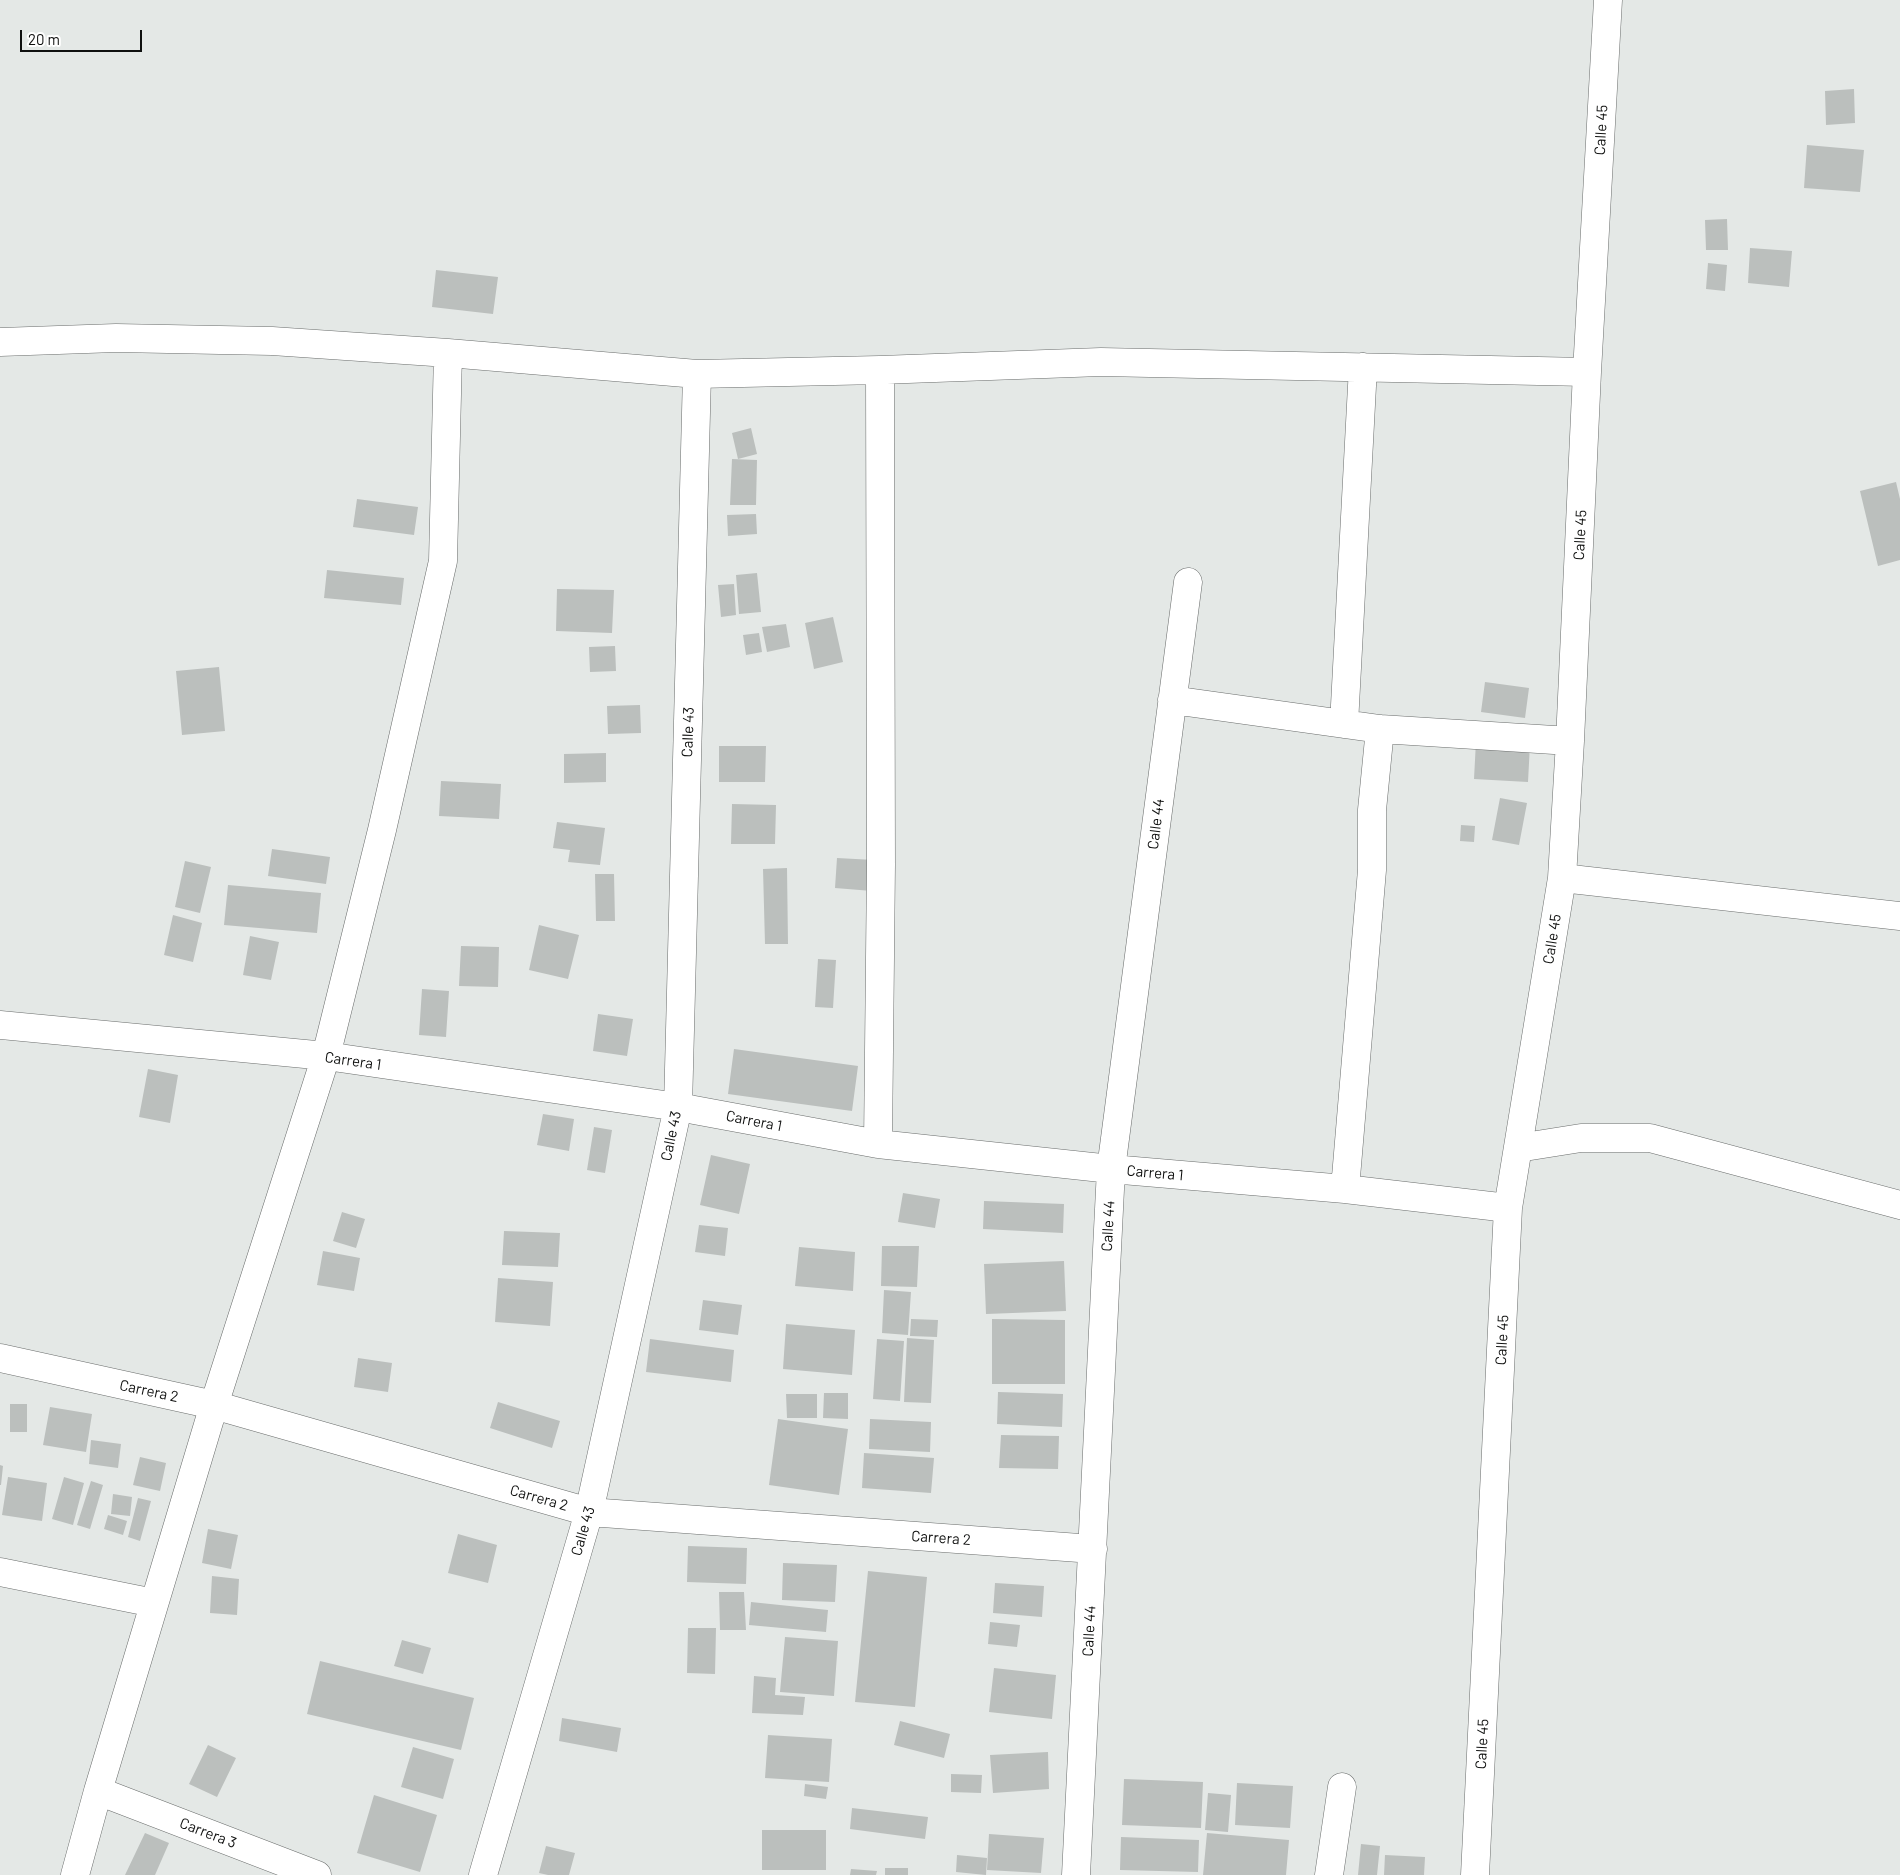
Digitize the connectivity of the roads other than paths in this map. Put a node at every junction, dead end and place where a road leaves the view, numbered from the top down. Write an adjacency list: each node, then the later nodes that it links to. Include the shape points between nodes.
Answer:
1 (1608, 0): 6 (street, Calle 45)
2 (0, 342): 3 (street, via 116,338 262,341)
3 (448, 353): 7 (street); 16 (street, via 443,561 382,830)
4 (1363, 367): 5 (street, via 1100,362); 6 (street); 10 (street)
5 (880, 370): 7 (street); 18 (street)
6 (1587, 372): 12 (street, Calle 45)
7 (697, 374): 17 (street, Calle 43)
8 (1188, 582): 9 (street, Calle 44)
9 (1172, 700): 10 (street); 20 (street, Calle 44)
10 (1344, 724): 11 (street)
11 (1380, 729): 12 (street); 21 (street, via 1372,810 1372,870)
12 (1570, 741): 13 (street, Calle 45)
13 (1562, 878): 14 (street); 19 (street, Calle 45)
14 (1900, 916)
15 (0, 1025): 16 (street, Carrera 1)
16 (326, 1056): 17 (street, Carrera 1); 25 (street)
17 (678, 1107): 18 (street, Carrera 1); 26 (street, Calle 43)
18 (878, 1144): 20 (street, Carrera 1)
19 (1518, 1148): 22 (street, via 1582,1138 1650,1138); 23 (street, Calle 45)
20 (1111, 1169): 21 (street, Carrera 1); 27 (street, Calle 44)
21 (1344, 1189): 23 (street, Carrera 1)
22 (1900, 1205)
23 (1508, 1208): 37 (street, Calle 45)
24 (0, 1358): 25 (street, Carrera 2)
25 (214, 1405): 26 (street, Carrera 2); 29 (street)
26 (589, 1512): 27 (street, Carrera 2); 34 (street, Calle 43)
27 (1093, 1549): 35 (street, Calle 44)
28 (0, 1572): 29 (street)
29 (154, 1603): 31 (street)
30 (1342, 1787): 36 (street)
31 (98, 1791): 32 (street); 33 (street, Carrera 3)
32 (75, 1875)
33 (317, 1875)
34 (483, 1875)
35 (1076, 1875)
36 (1329, 1875)
37 (1475, 1875)

